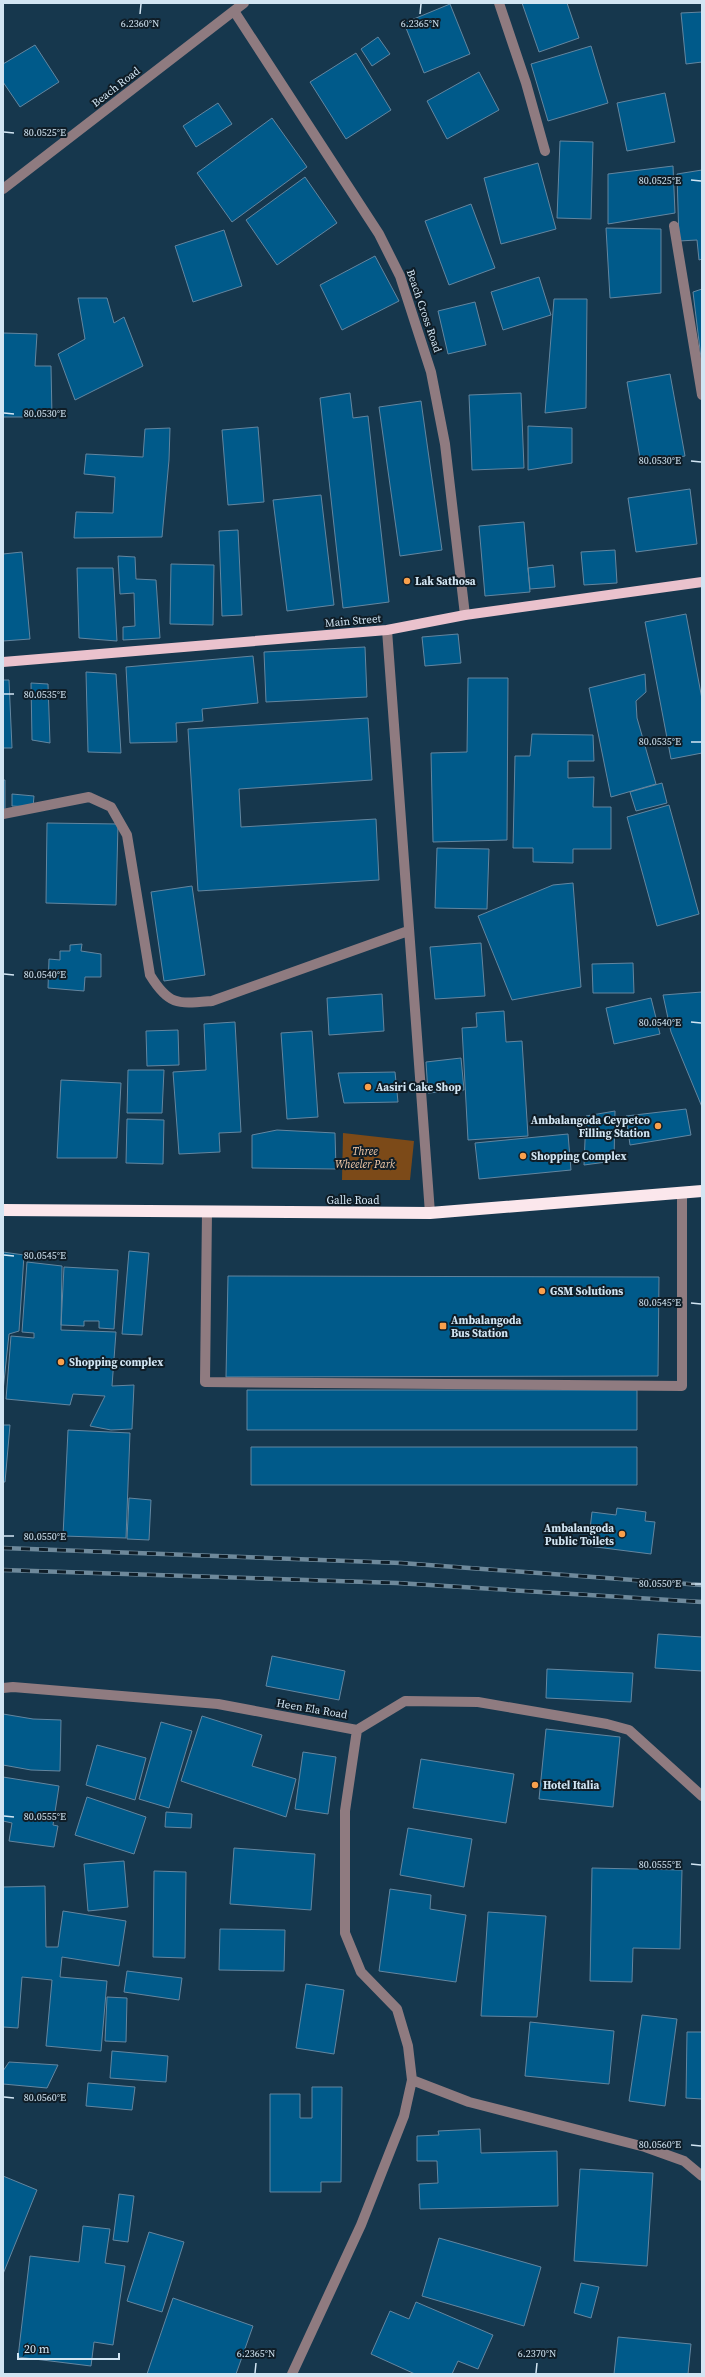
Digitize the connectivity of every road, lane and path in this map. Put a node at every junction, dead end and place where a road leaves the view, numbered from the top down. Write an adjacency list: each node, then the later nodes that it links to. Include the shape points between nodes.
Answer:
1 (244, 3): 3 (street, Beach Road)
2 (499, 3): 4 (street)
3 (234, 11): 5 (street, Beach Road); 9 (street, Beach Cross Road, via 379,234 400,276 431,372 445,444)
4 (546, 151)
5 (3, 190)
6 (674, 226): 7 (street)
7 (702, 395)
8 (702, 582): 9 (main road, Main Street)
9 (465, 615): 10 (main road, Main Street)
10 (387, 630): 11 (main road, Main Street); 13 (street)
11 (3, 662)
12 (3, 814): 13 (street, via 89,797 111,807 127,835 150,975 161,992 181,1004 212,1000)
13 (408, 931): 18 (street)
14 (702, 1191): 15 (highway, Galle Road)
15 (682, 1192): 17 (street, via 682,1386 205,1382); 18 (highway, Galle Road)
16 (3, 1210): 17 (highway, Galle Road)
17 (207, 1212): 18 (highway, Galle Road)
18 (430, 1213)
19 (3, 1688): 20 (street, Heen Ela Road, via 218,1704)
20 (356, 1730): 21 (street, Heen Ela Road, via 404,1701 478,1702 607,1724 629,1730); 22 (street, via 345,1811 345,1933 361,1972 397,2009 408,2046)
21 (702, 1796)
22 (412, 2080): 23 (street, via 469,2102 645,2147 684,2161); 24 (street, via 404,2116 361,2225)
23 (702, 2176)
24 (292, 2374)

